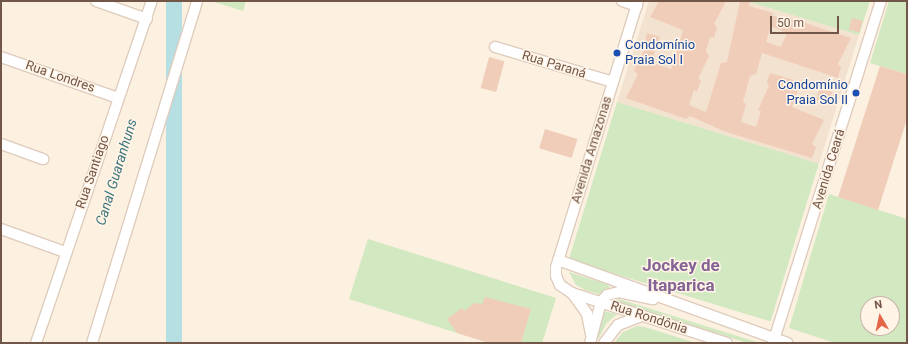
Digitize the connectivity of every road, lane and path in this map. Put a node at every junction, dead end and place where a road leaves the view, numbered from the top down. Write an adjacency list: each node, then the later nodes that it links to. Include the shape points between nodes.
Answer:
1 (96, 1): 7 (street)
2 (152, 1): 7 (street, Rua Santiago)
3 (197, 1): 24 (street)
4 (622, 1): 6 (street)
5 (881, 1): 21 (street, Avenida Ceará)
6 (638, 3): 10 (street, Avenida Amazonas)
7 (146, 19): 11 (street, Rua Santiago)
8 (495, 47): 10 (street, Rua Paraná)
9 (1, 57): 11 (street, Rua Londres)
10 (613, 82): 16 (street, Avenida Amazonas)
11 (118, 98): 15 (street, Rua Santiago)
12 (1, 144): 13 (street)
13 (43, 159)
14 (1, 230): 15 (street)
15 (65, 252): 23 (street, Rua Santiago)
16 (558, 260): 17 (street, Avenida Amazonas, via 558,281); 19 (street, Rua Rondônia)
17 (572, 293): 18 (street, Rua Rondônia); 22 (street, Avenida Amazonas, via 587,314)
18 (601, 302): 19 (street, via 615,292); 20 (street, Rua Rondônia); 22 (street)
19 (688, 306): 21 (street, Rua Rondônia)
20 (644, 316): 25 (street, via 630,318 618,325); 26 (street, Rua Rondônia)
21 (774, 340): 27 (street, Rua Rondônia)
22 (591, 341)
23 (36, 343)
24 (92, 343)
25 (604, 343)
26 (727, 343)
27 (787, 343)

